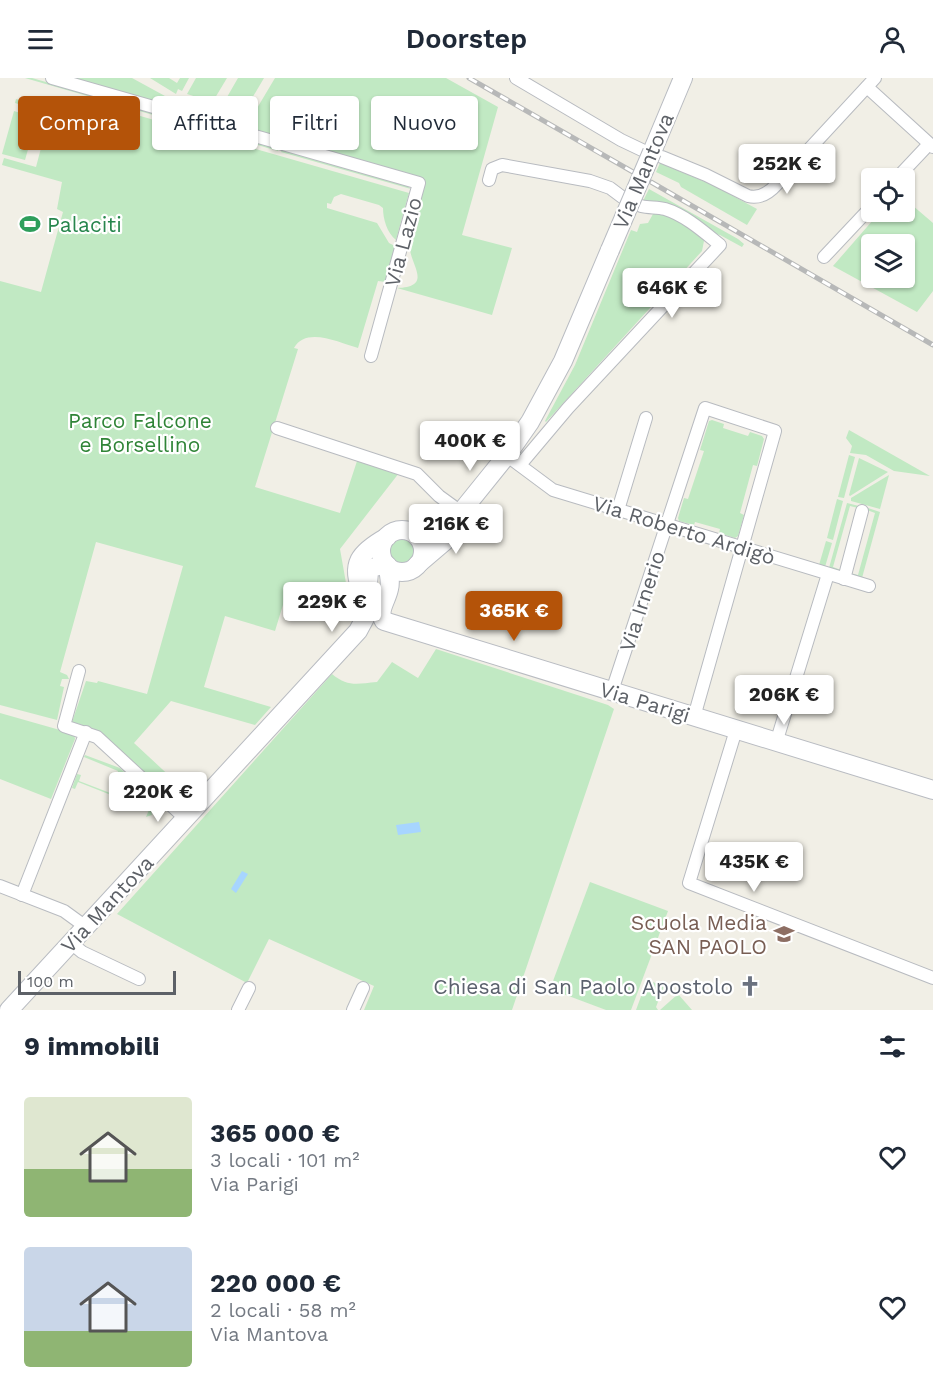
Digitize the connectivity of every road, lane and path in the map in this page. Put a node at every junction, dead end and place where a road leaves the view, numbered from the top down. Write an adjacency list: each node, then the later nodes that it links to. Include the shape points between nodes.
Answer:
1 (52, 78): 14 (street, Via Lazio, via 419,183)
2 (516, 78): 6 (street)
3 (683, 78): 17 (main road, Via Mantova, bridge, via 554,381)
4 (871, 82): 5 (street); 7 (street, via 777,184 758,197)
5 (931, 146): 8 (street)
6 (642, 150)
7 (662, 158)
8 (908, 168)
9 (489, 180): 10 (street, via 492,169 502,165 596,183)
10 (622, 197)
11 (641, 207): 17 (street, via 671,212 720,245 563,414)
12 (861, 218): 13 (street)
13 (824, 257)
14 (371, 356)
15 (646, 418): 18 (street)
16 (277, 428): 20 (street, via 417,474)
17 (513, 460): 18 (street, Via Roberto Ardigò, via 553,490); 20 (main road, Via Mantova)
18 (618, 510): 21 (street, Via Roberto Ardigò)
19 (862, 511): 28 (street)
20 (460, 513): 22 (main road, Via Mantova, via 434,532); 26 (main road, Via Mantova, via 444,542)
21 (667, 525): 24 (street, Via Roberto Ardigò); 24 (street, Via Irnerio, via 705,408 775,431); 34 (street, Via Irnerio)
22 (413, 534): 23 (main road, Via Mantova, via 400,531); 26 (main road, via 422,549)
23 (387, 537): 25 (main road, via 381,550); 30 (main road, Via Mantova, via 362,555 356,570 358,583)
24 (743, 548): 27 (street, Via Roberto Ardigò); 35 (street)
25 (386, 565): 26 (main road, via 400,572); 30 (main road, via 390,588)
26 (415, 567): 30 (main road)
27 (828, 574): 28 (street, Via Roberto Ardigò); 38 (street)
28 (844, 579): 29 (street, Via Roberto Ardigò)
29 (869, 586)
30 (375, 605): 31 (main road, via 382,620); 32 (main road, Via Mantova)
31 (392, 623): 32 (main road, Via Parigi); 34 (main road, Via Parigi)
32 (358, 631): 40 (main road, Via Mantova)
33 (79, 671): 37 (street, via 64,726)
34 (612, 691): 35 (main road, Via Parigi)
35 (694, 717): 36 (main road, Via Parigi)
36 (736, 730): 38 (main road, Via Parigi); 45 (street, via 688,884)
37 (86, 732): 40 (street, via 101,740); 42 (street)
38 (776, 743): 39 (main road, Via Parigi)
39 (933, 789)
40 (186, 819): 43 (main road, Via Mantova)
41 (0, 886): 42 (street)
42 (22, 895): 43 (street, via 67,913)
43 (86, 927): 44 (main road, Via Mantova)
44 (71, 943): 46 (street); 49 (main road, Via Mantova)
45 (933, 978)
46 (139, 979)
47 (249, 988): 50 (street)
48 (363, 988): 51 (street)
49 (9, 1010)
50 (238, 1010)
51 (353, 1010)

